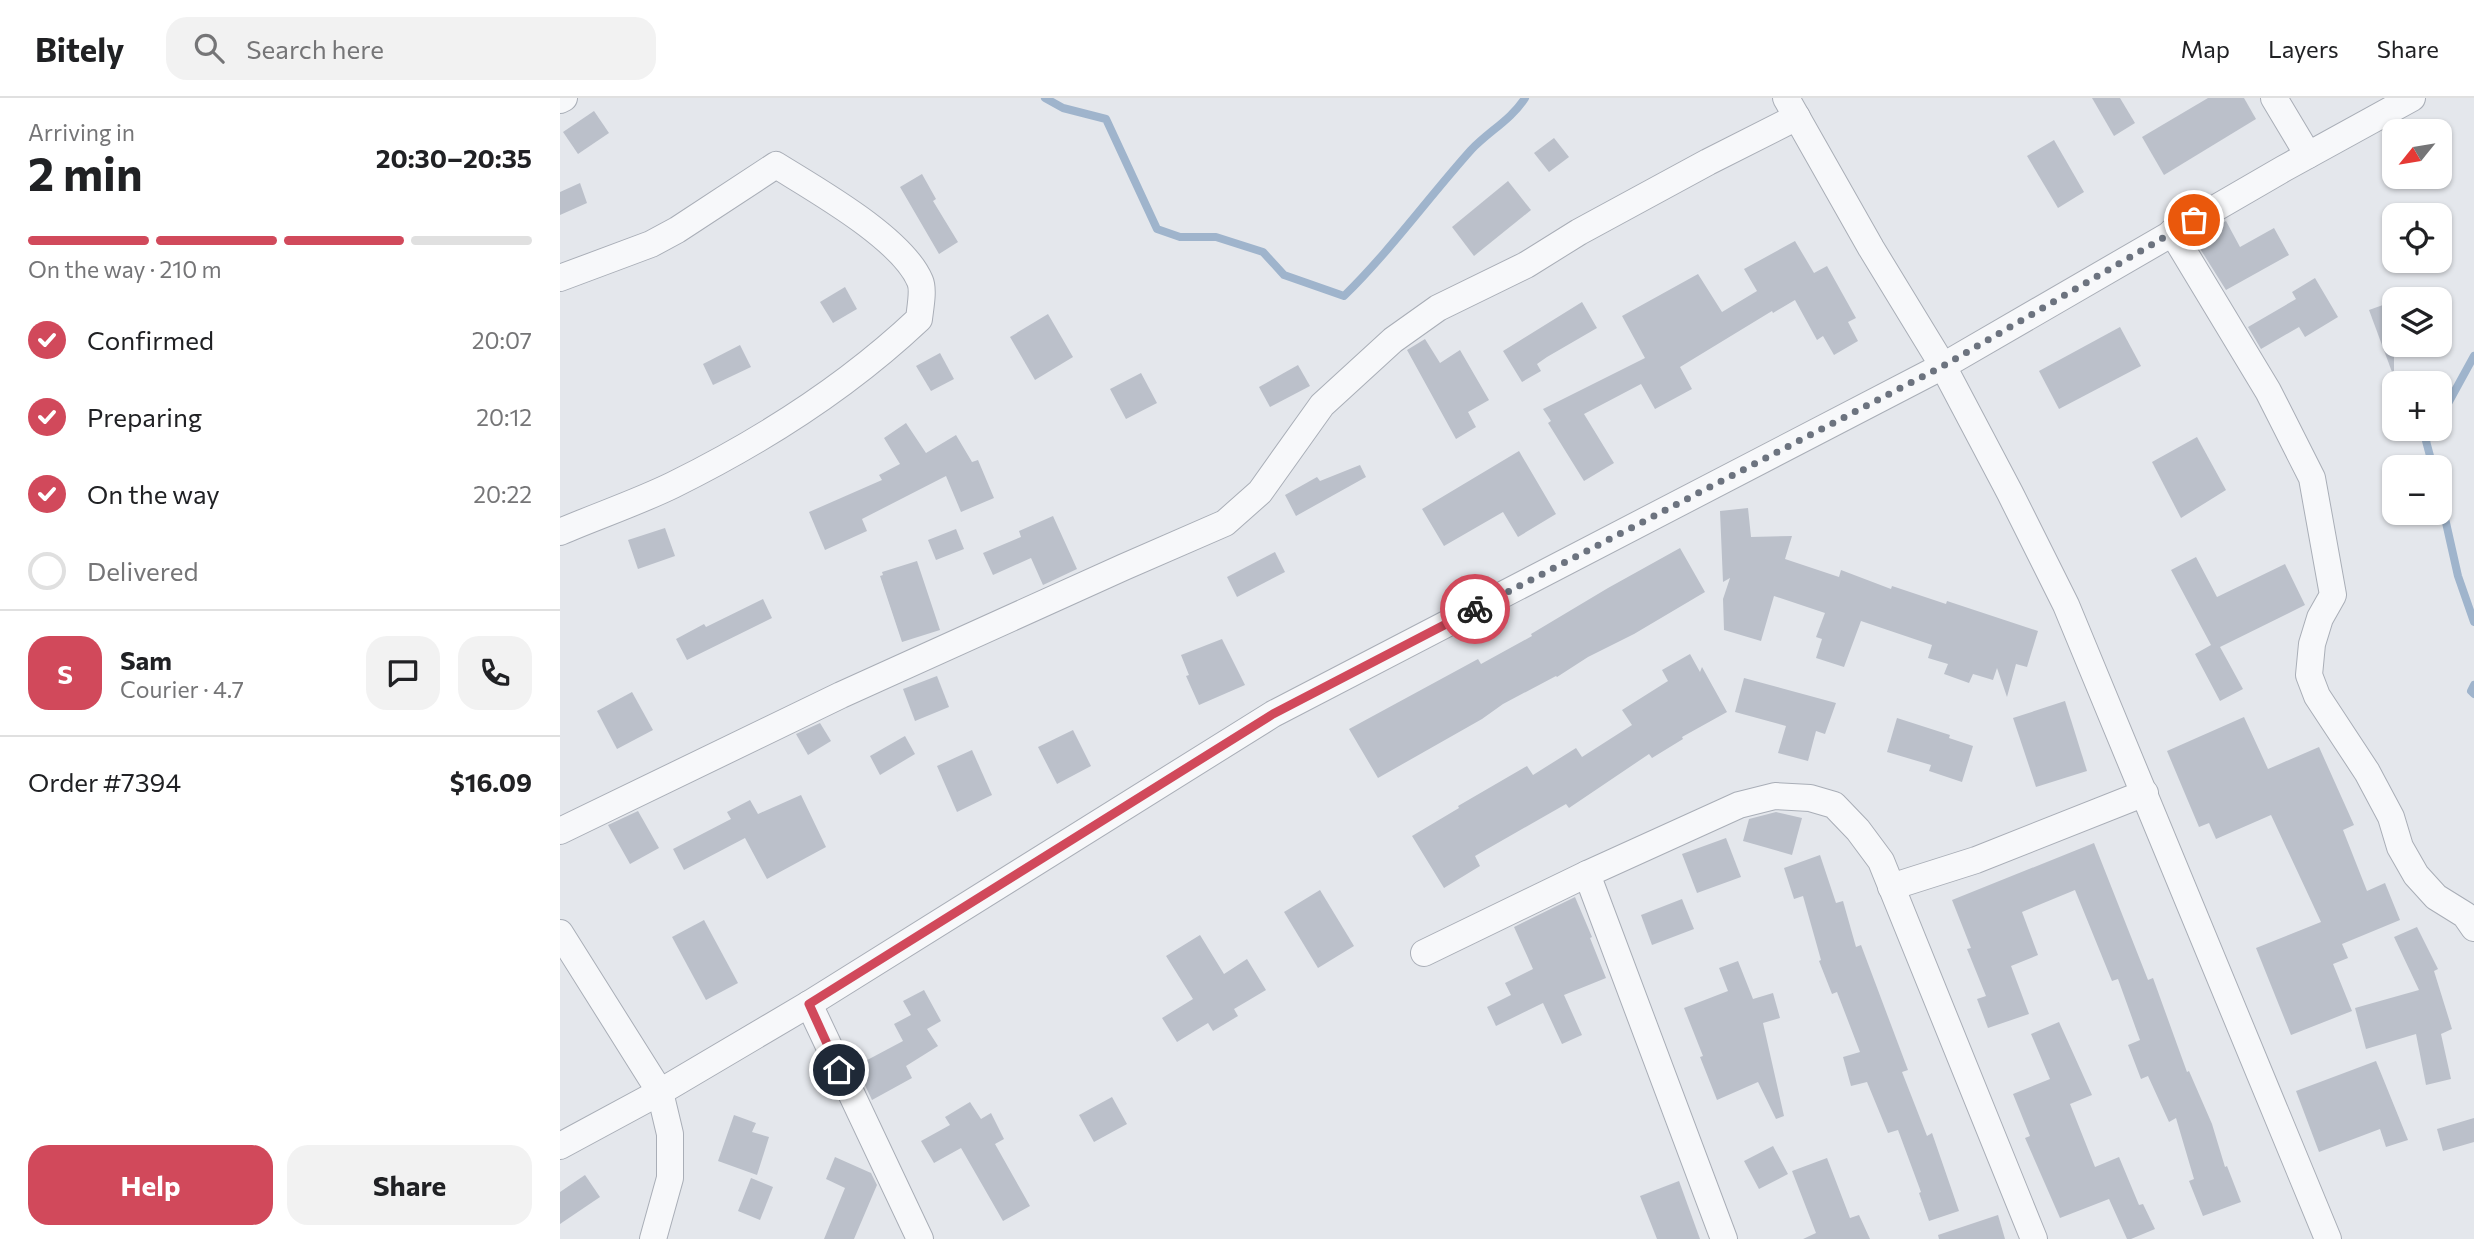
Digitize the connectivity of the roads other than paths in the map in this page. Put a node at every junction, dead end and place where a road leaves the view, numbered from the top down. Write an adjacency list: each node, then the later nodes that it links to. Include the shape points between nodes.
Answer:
1 (2274, 98): 4 (street)
2 (2412, 98): 4 (street)
3 (1792, 107): 7 (street); 10 (street, via 1707,162 1526,265 1438,308 1393,340 1322,405 1260,492 1225,523 841,695)
4 (2308, 155): 5 (street)
5 (2172, 232): 7 (street); 13 (street, via 2268,391 2312,478 2333,595 2312,644 2309,675 2316,696 2367,772 2416,874 2436,898 2465,915)
6 (560, 278): 8 (street, via 651,244 776,165 829,198 901,253 922,283 919,319 826,394 672,485)
7 (1943, 366): 9 (street, via 2066,605); 16 (street, via 1273,714)
8 (560, 532)
9 (2146, 793): 12 (street, via 1976,860); 23 (street)
10 (560, 831)
11 (1587, 874): 12 (street, via 1740,805 1775,796 1835,805 1881,861); 15 (street); 21 (street)
12 (1891, 887): 22 (street)
13 (2474, 928)
14 (560, 933): 17 (street)
15 (1424, 953)
16 (809, 1004): 17 (street); 19 (street)
17 (660, 1092): 18 (street); 20 (street, via 670,1134 670,1178)
18 (560, 1146)
19 (916, 1236)
20 (653, 1239)
21 (1724, 1239)
22 (2034, 1239)
23 (2328, 1239)

